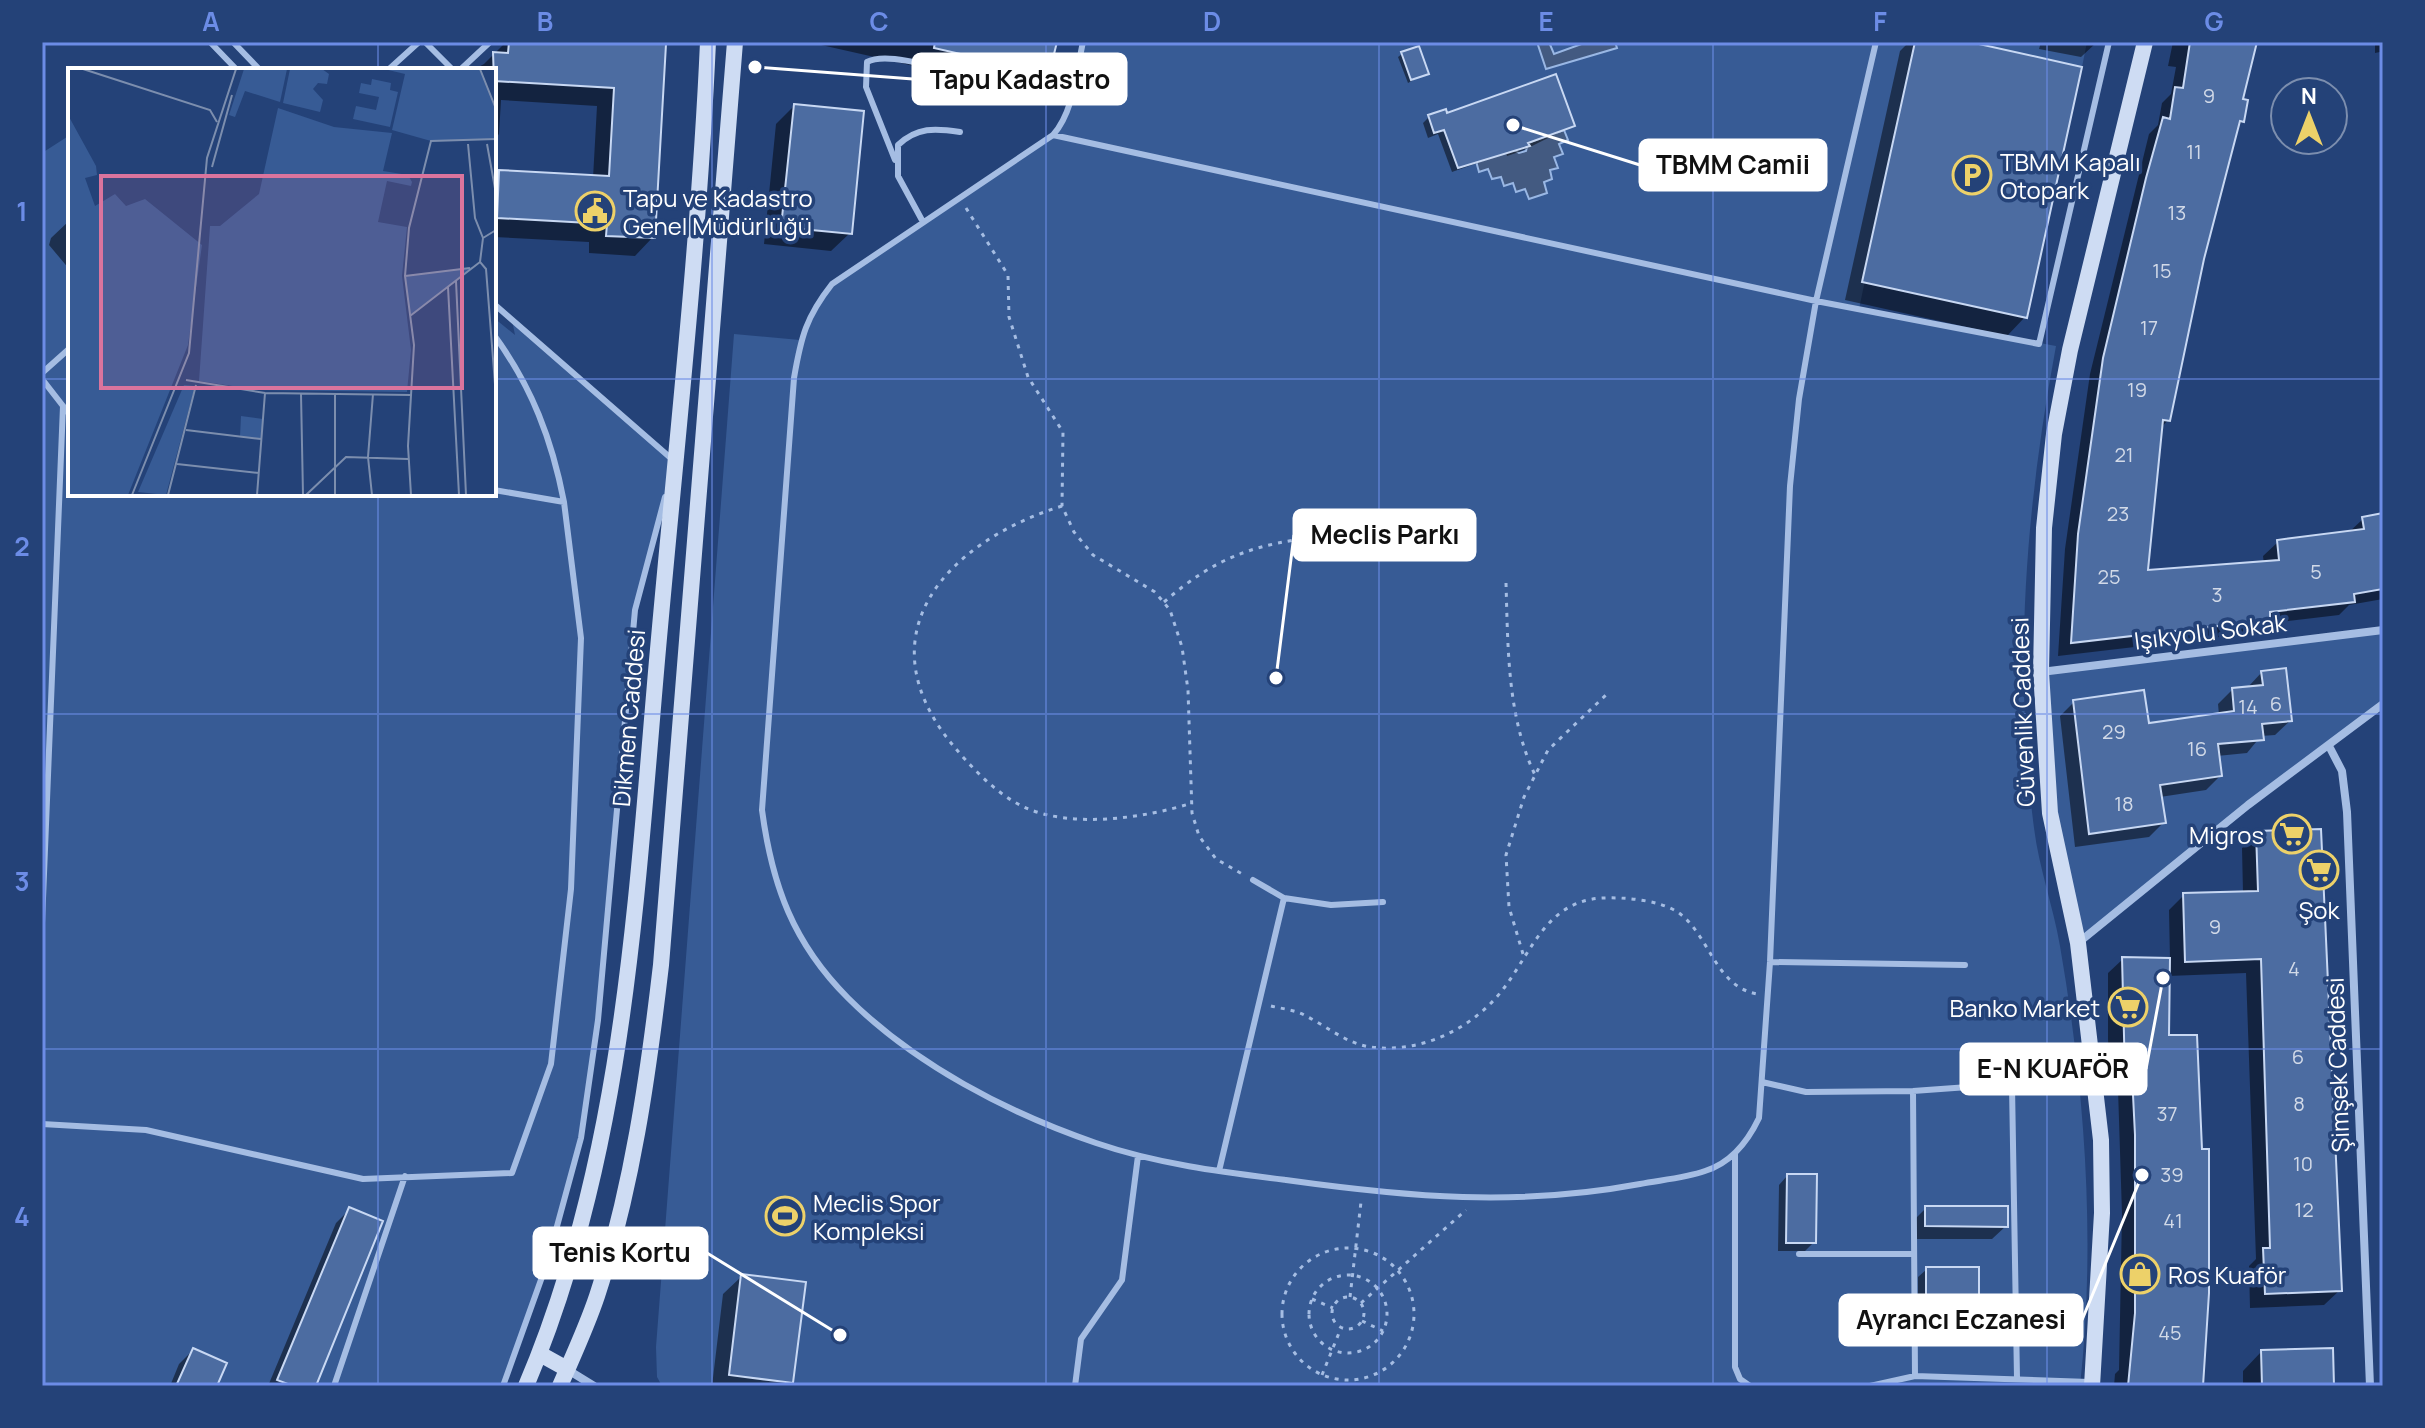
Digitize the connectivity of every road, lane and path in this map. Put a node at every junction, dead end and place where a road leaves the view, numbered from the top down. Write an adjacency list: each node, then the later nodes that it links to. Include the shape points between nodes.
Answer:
1 (210, 42): 11 (lane)
2 (233, 42): 12 (lane)
3 (422, 42): 13 (lane); 14 (lane)
4 (490, 42): 15 (lane)
5 (708, 42): 29 (main road, Dikmen Caddesi)
6 (735, 42): 79 (main road, via 648,1072 597,1297)
7 (1083, 42): 18 (lane, via 1068,109)
8 (1876, 42): 22 (lane)
9 (2109, 42): 22 (lane, via 2039,344)
10 (2145, 42): 37 (main road, Güvenlik Caddesi, via 2054,434 2044,528)
11 (235, 68)
12 (258, 68)
13 (390, 68)
14 (451, 68)
15 (462, 68)
16 (973, 78): 19 (lane, via 895,59 867,62 866,87)
17 (960, 132): 19 (lane, via 911,133 898,145)
18 (1053, 135): 20 (lane); 22 (lane)
19 (895, 160): 21 (lane, via 903,191)
20 (959, 199): 21 (lane); 32 (path, via 1008,275 1009,317 1028,377 1063,432)
21 (923, 222): 59 (lane, via 832,284 810,313 800,340 763,785 768,860 782,904 801,939 825,973 874,1021 949,1074 1001,1102 1052,1127)
22 (1816, 301): 49 (lane, via 1790,486)
23 (496, 306): 29 (lane)
24 (496, 338): 31 (lane, via 538,409 554,449)
25 (68, 350): 26 (lane)
26 (42, 376): 27 (lane)
27 (63, 406): 28 (lane); 46 (lane)
28 (68, 412)
29 (675, 462): 78 (main road, Dikmen Caddesi, via 625,1001 589,1192); 85 (lane, via 635,610 598,1020 581,1138 547,1263)
30 (496, 490): 31 (lane)
31 (564, 502): 61 (lane, via 581,638 571,889 551,1064 512,1173)
32 (1062, 506): 35 (path, via 1093,555); 42 (path, via 992,534 937,583 915,649 915,682 929,716 970,766 1024,807 1068,817 1115,819)
33 (1324, 536): 35 (path, via 1232,555 1199,572)
34 (1506, 583): 41 (path, via 1514,707)
35 (1164, 602): 42 (path, via 1182,647 1188,690)
36 (2383, 630): 37 (street, Işıkyolu Sokak)
37 (2041, 672): 47 (main road, Güvenlik Caddesi, via 2050,813)
38 (1608, 693): 41 (path, via 1548,750)
39 (2383, 704): 40 (street)
40 (2329, 746): 47 (street); 92 (street, Şimşek Caddesi, via 2342,771 2347,812)
41 (1535, 775): 48 (path, via 1506,855 1509,907)
42 (1192, 803): 43 (path, via 1199,836 1216,859)
43 (1253, 880): 44 (lane)
44 (1284, 898): 45 (lane, via 1331,905); 52 (lane)
45 (1383, 902)
46 (42, 923)
47 (2078, 943): 53 (main road, Güvenlik Caddesi)
48 (1523, 954): 51 (path, via 1540,930 1569,906 1600,898 1641,900 1678,912 1723,974 1747,992); 52 (path, via 1504,988 1469,1023 1438,1039 1394,1048 1354,1044 1303,1013)
49 (1770, 962): 50 (lane); 51 (lane)
50 (1965, 965)
51 (1768, 996): 54 (lane)
52 (1260, 1003): 60 (lane)
53 (2095, 1078): 55 (lane); 83 (main road, Güvenlik Caddesi, via 2102,1213)
54 (1762, 1082): 56 (lane, via 1806,1092); 58 (lane, via 1759,1118)
55 (2012, 1086): 56 (lane); 82 (lane)
56 (1913, 1091): 66 (lane)
57 (42, 1124): 61 (lane, via 146,1130 363,1179)
58 (1735, 1154): 63 (lane, via 1707,1171 1601,1191); 90 (lane, via 1735,1367)
59 (1138, 1156): 60 (lane); 89 (lane, via 1122,1280 1081,1339)
60 (1219, 1171): 62 (lane)
61 (405, 1176): 84 (lane)
62 (1362, 1190): 63 (lane); 64 (path)
63 (1477, 1199): 67 (path)
64 (1355, 1249): 67 (path, via 1373,1252); 68 (path); 80 (path, via 1309,1260 1284,1298 1288,1342)
65 (1799, 1254): 66 (lane)
66 (1914, 1254): 81 (lane)
67 (1397, 1270): 69 (path); 80 (path, via 1413,1298 1414,1320 1399,1358 1363,1379)
68 (1352, 1275): 69 (path); 70 (path); 71 (path, via 1325,1282)
69 (1377, 1288): 72 (path); 76 (path, via 1387,1307)
70 (1350, 1297): 72 (path); 73 (path, via 1341,1298)
71 (1312, 1299): 73 (path); 77 (path, via 1311,1326)
72 (1361, 1303): 74 (path)
73 (1333, 1308): 75 (path, via 1334,1322)
74 (1362, 1321): 75 (path, via 1354,1329); 76 (path)
75 (1341, 1328): 77 (path)
76 (1383, 1331): 77 (path, via 1362,1351)
77 (1332, 1350): 80 (path)
78 (540, 1354): 79 (main road); 86 (main road, Dikmen Caddesi)
79 (567, 1369): 87 (main road); 88 (street)
80 (1322, 1375)
81 (1915, 1376): 82 (lane); 91 (lane)
82 (2017, 1378): 83 (lane)
83 (2092, 1384)
84 (334, 1386)
85 (503, 1386)
86 (526, 1386)
87 (560, 1386)
88 (594, 1386)
89 (1075, 1386)
90 (1750, 1386)
91 (1870, 1386)
92 (2370, 1386)

